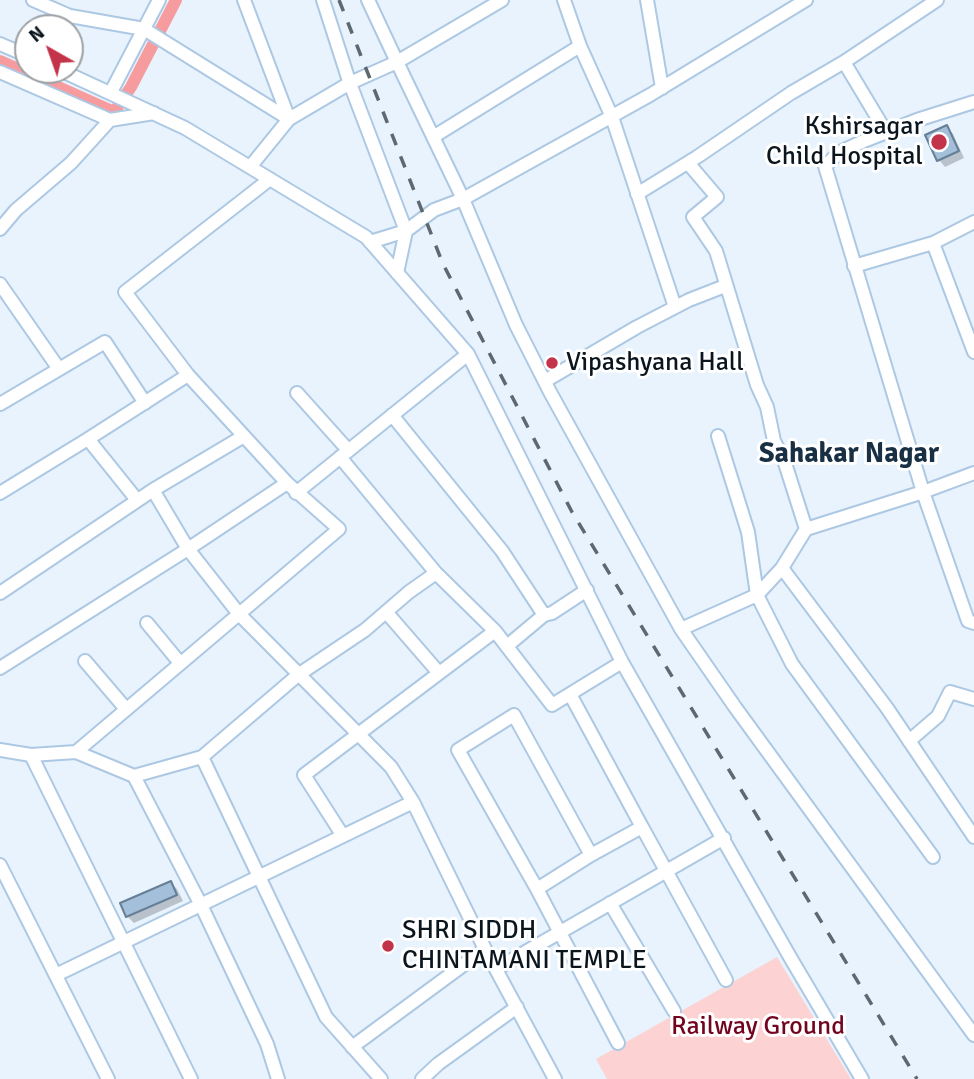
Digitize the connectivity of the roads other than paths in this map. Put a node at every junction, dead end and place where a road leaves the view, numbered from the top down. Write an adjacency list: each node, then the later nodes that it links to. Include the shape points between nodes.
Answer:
1 (33, 0): 11 (street, via 70,16)
2 (159, 0): 11 (street)
3 (244, 0): 23 (street)
4 (323, 0): 17 (street)
5 (368, 0): 13 (street)
6 (502, 0): 13 (street)
7 (564, 0): 12 (street)
8 (806, 0): 18 (street)
9 (937, 0): 14 (street)
10 (649, 1): 18 (street)
11 (144, 29): 19 (street); 23 (street)
12 (580, 46): 22 (street); 26 (street)
13 (397, 62): 17 (street); 26 (street)
14 (844, 62): 25 (street); 27 (street)
15 (0, 72): 24 (street)
16 (84, 80): 19 (street)
17 (350, 83): 23 (street); 34 (street)
18 (662, 88): 22 (street)
19 (111, 92): 21 (street)
20 (974, 102): 25 (street)
21 (154, 113): 24 (street); 28 (street)
22 (612, 117): 30 (street); 31 (street)
23 (289, 119): 28 (street)
24 (110, 120): 33 (street)
25 (886, 132): 37 (street, via 840,152 825,166)
26 (433, 137): 31 (street)
27 (688, 163): 30 (street); 40 (street, via 717,197 693,217 716,251)
28 (250, 167): 29 (street)
29 (270, 179): 35 (street); 45 (street, via 125,292)
30 (637, 194): 41 (street)
31 (463, 199): 34 (street, via 434,211); 46 (street)
32 (974, 222): 36 (street)
33 (0, 229)
34 (406, 231): 35 (street); 38 (street)
35 (370, 242): 38 (street)
36 (933, 243): 37 (street); 42 (street)
37 (854, 266): 58 (street)
38 (397, 272): 43 (street)
39 (0, 285): 44 (street)
40 (725, 286): 41 (street); 61 (street)
41 (675, 307): 46 (street)
42 (974, 352)
43 (468, 354): 50 (street); 65 (street)
44 (59, 369): 48 (street, via 105,342); 49 (street)
45 (188, 376): 48 (street); 51 (street)
46 (545, 381): 74 (street)
47 (297, 393): 54 (street)
48 (145, 403): 53 (street)
49 (0, 404)
50 (392, 415): 54 (street); 71 (street, via 502,551)
51 (244, 436): 56 (street); 57 (street)
52 (718, 436): 67 (street, via 748,532)
53 (88, 439): 59 (street); 60 (street)
54 (344, 454): 56 (street); 64 (street)
55 (974, 473): 58 (street)
56 (291, 488): 62 (street); 70 (street, via 339,529)
57 (153, 490): 60 (street); 62 (street)
58 (923, 492): 61 (street); 68 (street)
59 (0, 493)
60 (137, 500): 66 (street)
61 (806, 529): 63 (street)
62 (188, 549): 70 (street); 80 (street)
63 (782, 568): 67 (street); 87 (street)
64 (436, 573): 69 (street); 75 (street)
65 (587, 590): 71 (street); 78 (street)
66 (0, 593)
67 (757, 595): 74 (street); 99 (street, via 792,664)
68 (968, 602): 73 (street, via 968,621)
69 (387, 613): 81 (street); 82 (street)
70 (239, 614): 79 (street); 82 (street)
71 (544, 615): 76 (street)
72 (147, 623): 79 (street)
73 (974, 623)
74 (681, 629): 114 (street)
75 (495, 631): 76 (street); 81 (street)
76 (506, 646): 83 (street, via 552,705)
77 (85, 660): 85 (street)
78 (622, 662): 83 (street); 97 (street)
79 (180, 663): 85 (street)
80 (0, 668)
81 (439, 673): 86 (street)
82 (298, 676): 86 (street); 91 (street)
83 (570, 694): 94 (street)
84 (974, 699): 87 (street, via 950,692 938,716)
85 (126, 709): 89 (street)
86 (358, 734): 93 (street, via 391,766); 96 (street, via 304,775)
87 (909, 741): 95 (street)
88 (0, 750): 90 (street)
89 (76, 752): 90 (street); 92 (street)
90 (31, 755): 107 (street)
91 (202, 757): 92 (street); 102 (street)
92 (134, 776): 105 (street)
93 (413, 802): 96 (street); 108 (street)
94 (642, 827): 98 (street); 101 (street)
95 (972, 830)
96 (343, 836): 102 (street)
97 (723, 838): 101 (street); 124 (street)
98 (591, 855): 103 (street); 103 (street, via 514,715 469,743 458,750)
99 (933, 857)
100 (0, 865): 110 (street)
101 (667, 870): 104 (street); 111 (street)
102 (259, 877): 105 (street); 116 (street, via 326,1017)
103 (537, 889): 106 (street)
104 (610, 903): 106 (street); 113 (street)
105 (201, 905): 107 (street); 120 (street, via 267,1044)
106 (559, 932): 109 (street); 115 (street)
107 (125, 942): 110 (street); 119 (street)
108 (485, 949): 109 (street); 116 (street)
109 (496, 969): 112 (street)
110 (56, 975): 118 (street)
111 (726, 980)
112 (517, 1007): 117 (street); 122 (street)
113 (674, 1011)
114 (974, 1035)
115 (618, 1043)
116 (352, 1047): 121 (street)
117 (553, 1075): 123 (street)
118 (108, 1079)
119 (191, 1079)
120 (278, 1079)
121 (381, 1079)
122 (422, 1079)
123 (539, 1079)
124 (862, 1079)

